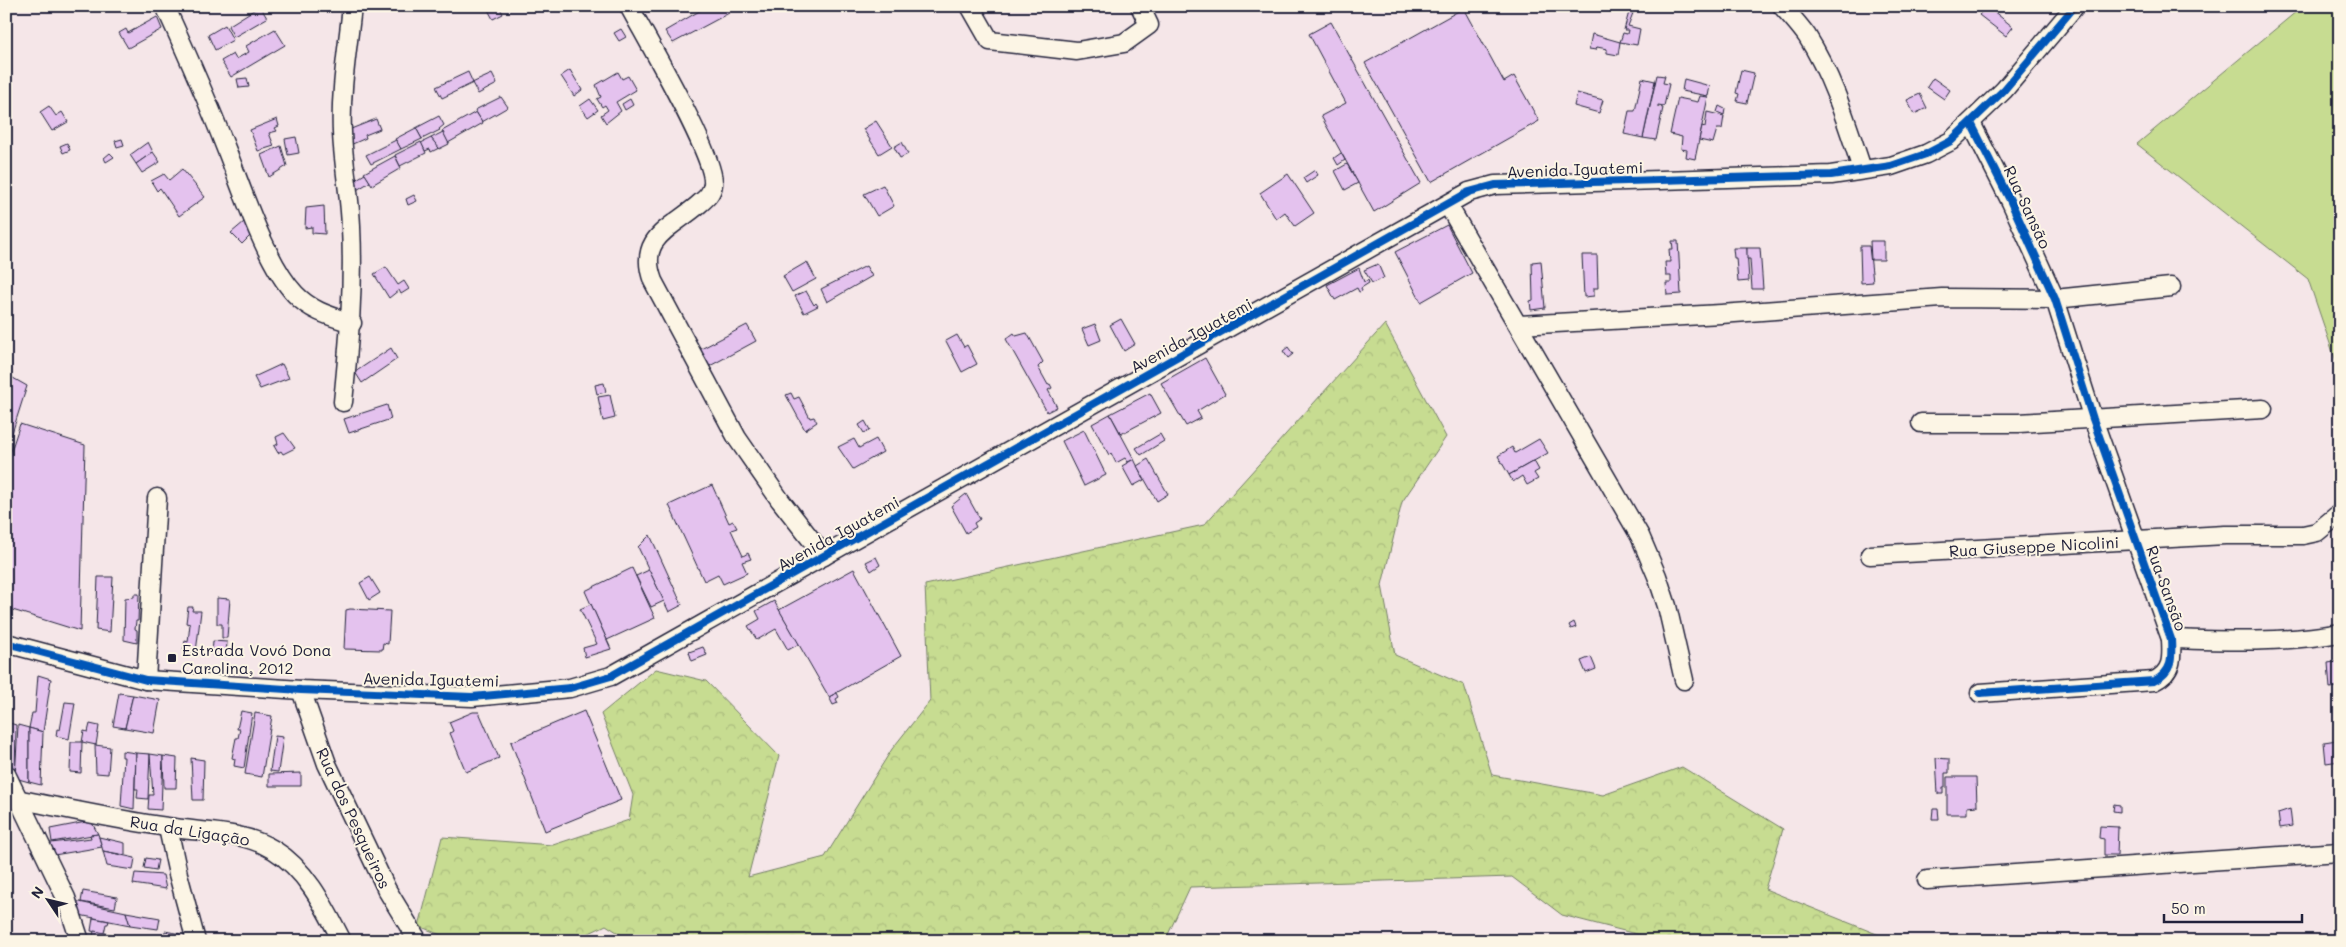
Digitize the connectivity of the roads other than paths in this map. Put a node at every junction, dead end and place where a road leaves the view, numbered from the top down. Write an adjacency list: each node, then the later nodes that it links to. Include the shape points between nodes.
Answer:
1 (164, 6): 13 (street, via 276,267 295,294 317,312)
2 (352, 6): 13 (street, via 342,132 351,226)
3 (629, 6): 23 (street, via 705,151 713,178 708,196 660,234 650,246 648,268 737,438)
4 (970, 6): 5 (street, via 990,41 1076,52 1124,43 1149,25)
5 (1140, 6)
6 (1782, 6): 9 (street, via 1806,35 1824,68 1840,103)
7 (2075, 6): 8 (street, Avenida Iguatemi, via 2004,90)
8 (1971, 123): 9 (street, Avenida Iguatemi, via 1951,141 1926,154 1891,166); 12 (street, Rua Sansão)
9 (1862, 169): 10 (street, Avenida Iguatemi, via 1831,175 1495,185 1469,192)
10 (1448, 205): 14 (street); 23 (street, Avenida Iguatemi)
11 (2172, 287): 12 (street)
12 (2055, 299): 14 (street, via 1942,298); 17 (street, Rua Sansão)
13 (352, 323): 15 (street)
14 (1519, 325): 28 (street, via 1640,536 1667,606)
15 (343, 402)
16 (2263, 409): 17 (street)
17 (2093, 418): 18 (street, via 2018,423); 21 (street, Rua Sansão)
18 (1921, 423)
19 (157, 498): 27 (street)
20 (2340, 513): 21 (street, Rua Giuseppe Nicolini, via 2318,532 2303,535 2224,535)
21 (2135, 541): 22 (street, Rua Giuseppe Nicolini); 25 (street, Rua Sansão, via 2145,560)
22 (1870, 555)
23 (824, 556): 29 (street, Avenida Iguatemi, via 610,676 570,688 472,697)
24 (2340, 633): 25 (street, via 2249,641)
25 (2171, 639): 30 (street, Rua Sansão, via 2172,662 2168,671 2154,681)
26 (6, 642): 27 (street, Avenida Iguatemi)
27 (146, 680): 29 (street, Avenida Iguatemi)
28 (1684, 680)
29 (301, 690): 39 (street, Rua dos Pesqueiros, via 327,764 387,890)
30 (1980, 693)
31 (6, 774): 32 (street)
32 (20, 800): 33 (street, Rua da Ligação); 36 (street, via 66,898)
33 (168, 828): 37 (street); 38 (street, Rua da Ligação, via 247,837 276,851 294,866 318,896)
34 (2340, 852): 35 (street)
35 (1927, 880)
36 (80, 941)
37 (196, 941)
38 (342, 941)
39 (418, 941)

